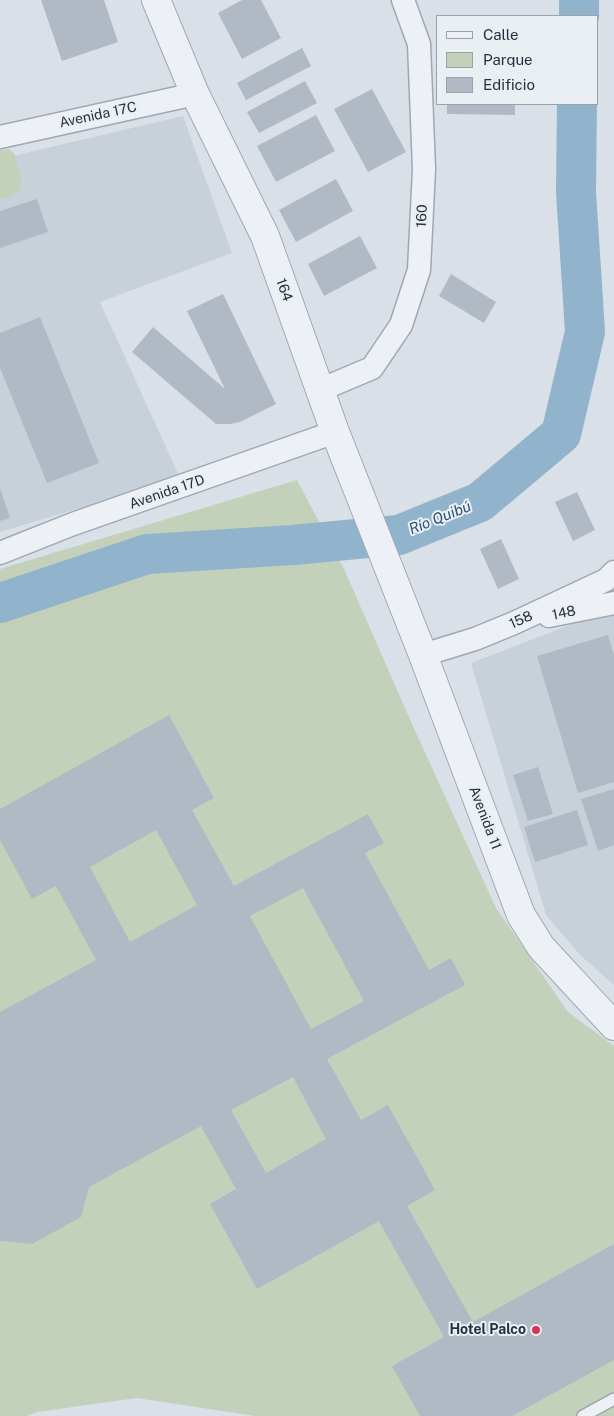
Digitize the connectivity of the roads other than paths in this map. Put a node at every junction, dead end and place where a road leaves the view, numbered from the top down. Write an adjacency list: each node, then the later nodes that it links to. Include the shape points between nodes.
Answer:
1 (156, 0): 3 (street, 164)
2 (403, 0): 5 (street, 160, via 420,44 424,169 419,270 401,325 372,368)
3 (195, 94): 4 (street, Avenida 17C); 5 (street, 164, via 265,236)
4 (0, 136)
5 (320, 390): 6 (street, 164)
6 (335, 432): 7 (street, Avenida 17D); 9 (street, 164)
7 (0, 553)
8 (614, 572): 11 (street, 158, via 606,580)
9 (396, 586): 12 (street, Avenida 11)
10 (614, 603): 11 (street, 148)
11 (514, 623): 12 (street, 158, via 476,639)
12 (423, 654): 13 (street, Avenida 11, via 521,915 541,948)
13 (614, 1026)
14 (614, 1398): 15 (lane)
15 (583, 1416)

